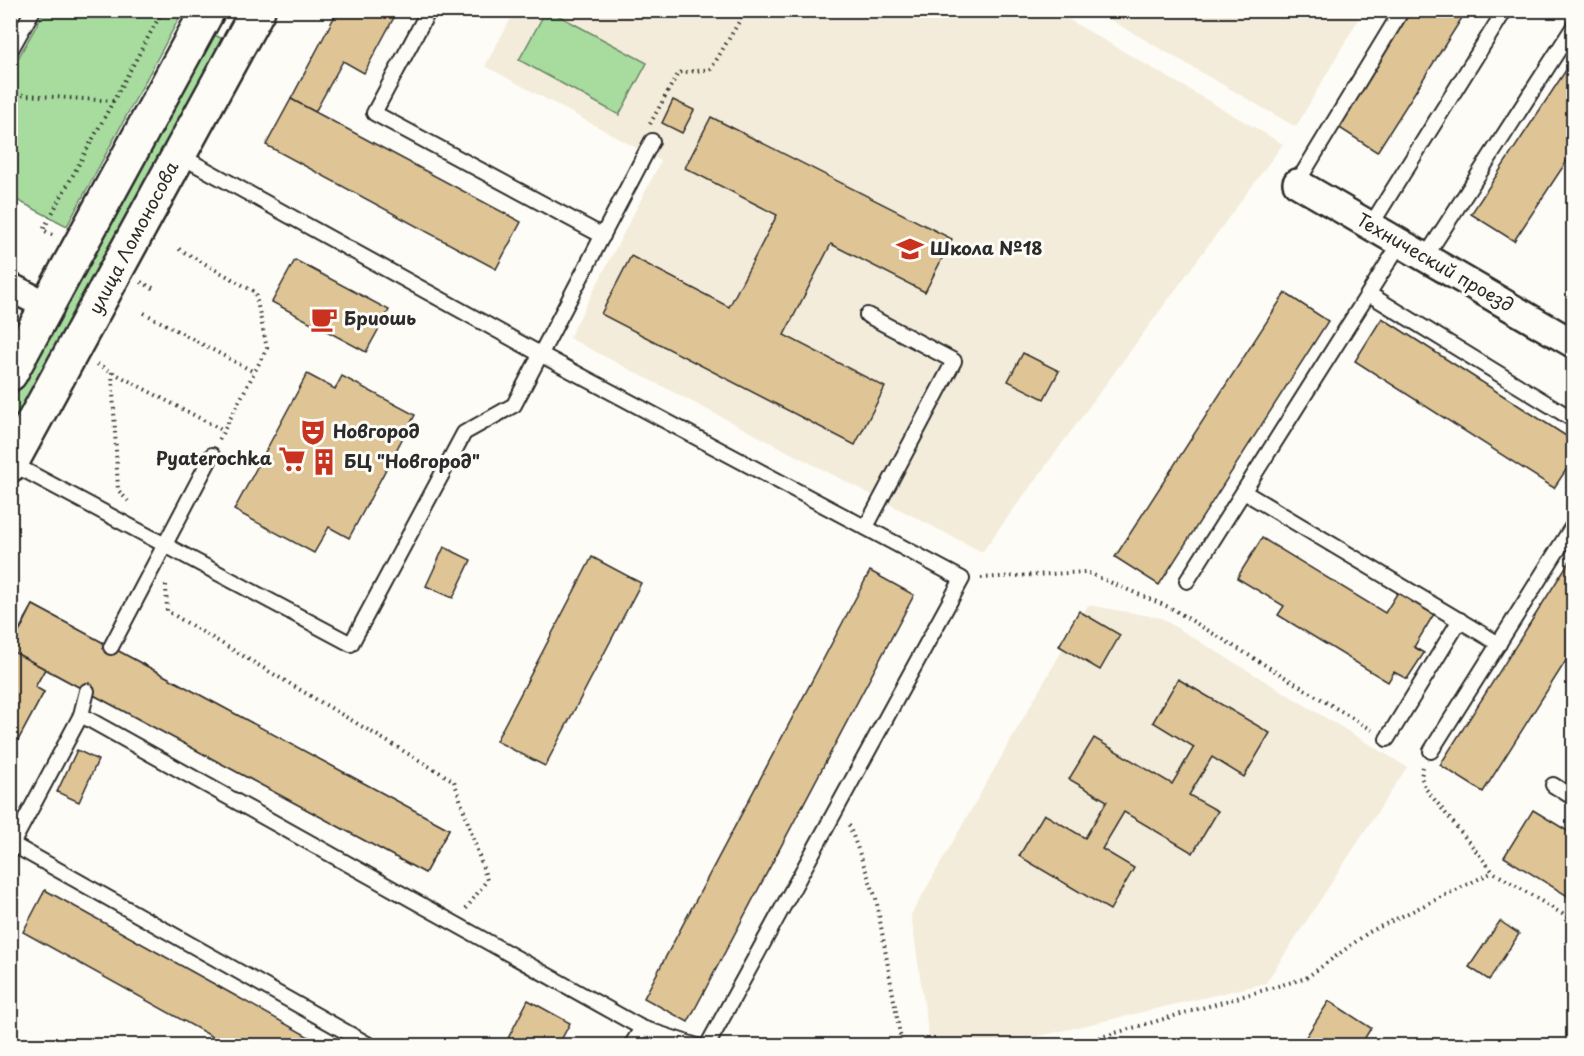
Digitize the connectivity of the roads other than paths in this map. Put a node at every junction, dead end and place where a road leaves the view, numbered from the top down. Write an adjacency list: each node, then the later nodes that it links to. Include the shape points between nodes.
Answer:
1 (33, 10): 8 (lane)
2 (208, 10): 18 (main road)
3 (429, 10): 13 (lane, via 374,113)
4 (1402, 10): 11 (lane)
5 (1505, 10): 12 (lane)
6 (247, 14): 10 (main road, улица Ломоносова)
7 (1574, 26): 15 (lane)
8 (10, 51)
9 (652, 141): 13 (lane)
10 (179, 155): 21 (lane); 25 (main road, улица Ломоносова)
11 (1297, 183): 12 (street, Технический проезд)
12 (1371, 225): 14 (street, Технический проезд)
13 (603, 236): 21 (lane)
14 (1401, 242): 15 (street, Технический проезд); 17 (lane)
15 (1426, 256): 20 (street, Технический проезд)
16 (10, 287): 18 (street)
17 (1369, 294): 23 (lane); 26 (lane)
18 (47, 306): 22 (main road)
19 (867, 315): 28 (lane, via 954,361)
20 (1574, 344)
21 (540, 354): 28 (lane); 29 (lane, via 514,405 464,433 351,644)
22 (10, 374)
23 (1574, 420)
24 (212, 455): 29 (lane)
25 (11, 464): 29 (lane)
26 (1244, 492): 30 (lane); 31 (lane)
27 (1574, 525): 32 (lane)
28 (866, 527): 45 (lane, via 962,579)
29 (165, 545): 33 (lane)
30 (1187, 581)
31 (1460, 620): 32 (lane); 36 (lane)
32 (1499, 644): 37 (lane)
33 (111, 647)
34 (87, 691): 35 (lane)
35 (81, 715): 40 (lane); 41 (lane)
36 (1387, 739)
37 (1431, 751)
38 (1553, 785): 39 (lane)
39 (1574, 798)
40 (11, 846): 42 (lane)
41 (642, 1028): 43 (lane); 44 (lane)
42 (371, 1046)
43 (631, 1046)
44 (697, 1046)
45 (707, 1046)

